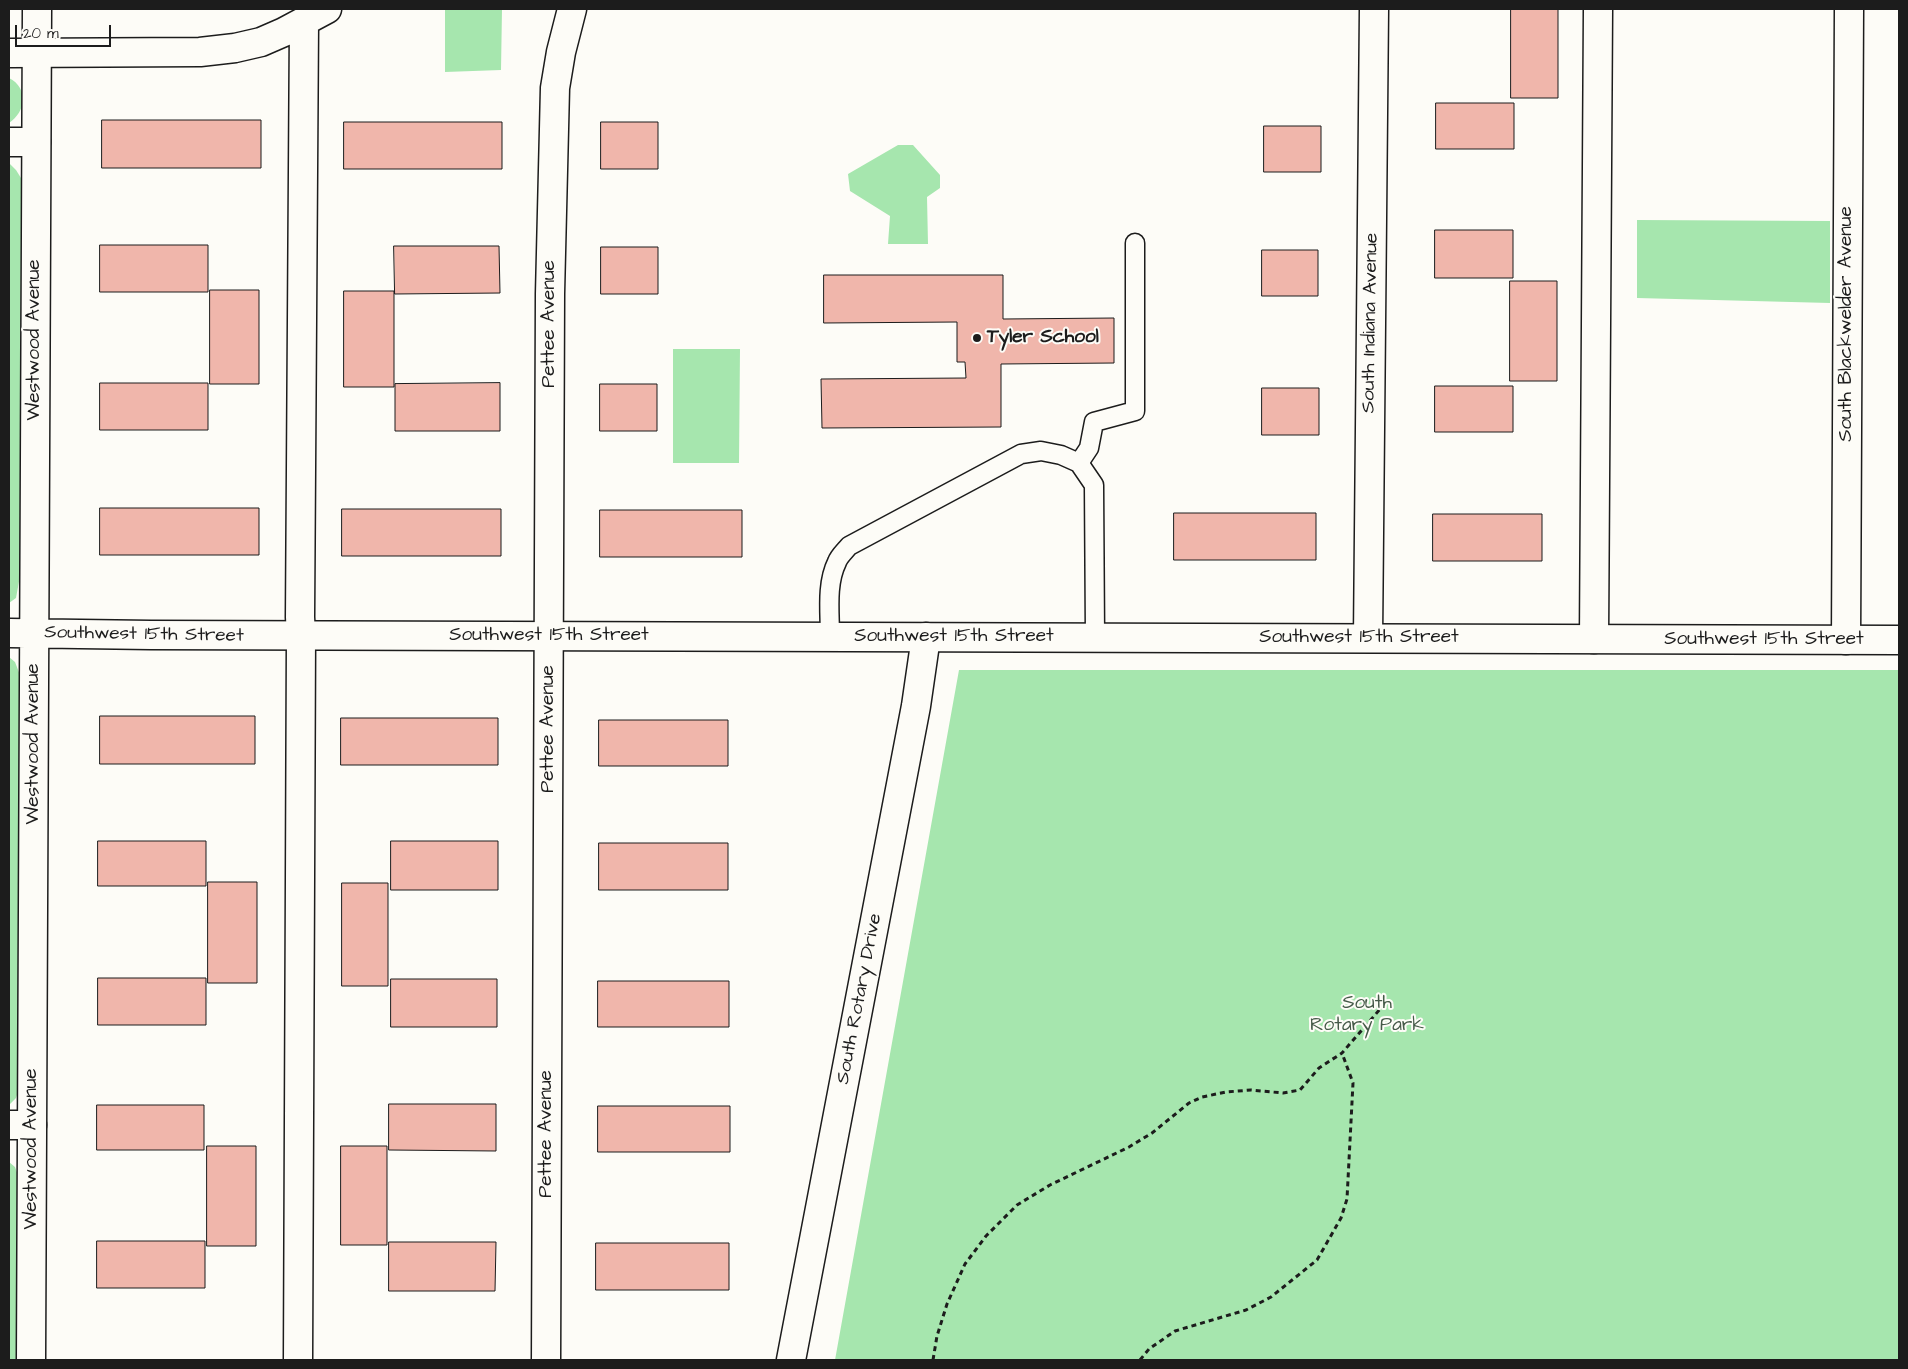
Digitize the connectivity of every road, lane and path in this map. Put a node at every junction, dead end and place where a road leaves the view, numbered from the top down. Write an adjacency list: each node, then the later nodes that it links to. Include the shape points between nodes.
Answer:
1 (37, 9): 9 (street, Westwood Avenue)
2 (327, 9): 7 (street)
3 (572, 9): 16 (street, Pettee Avenue, via 555,88 550,294)
4 (1374, 9): 20 (street, South Indiana Avenue)
5 (1598, 9): 21 (street)
6 (1848, 9): 22 (street, South Blackwelder Avenue)
7 (304, 22): 9 (street, via 261,42 226,49); 15 (street)
8 (9, 53): 9 (street)
9 (37, 53): 11 (street, Westwood Avenue)
10 (9, 142): 11 (street)
11 (36, 142): 14 (street, Westwood Avenue)
12 (1135, 243): 13 (lane, via 1135,411 1094,422 1089,448)
13 (1079, 463): 17 (lane, via 1061,455 1042,452 1021,454 849,546 837,560 833,575); 19 (lane, via 1094,485)
14 (22, 633): 15 (street, Southwest 15th Street); 26 (street, Westwood Avenue)
15 (301, 636): 16 (street, Southwest 15th Street); 28 (street)
16 (549, 636): 17 (street, Southwest 15th Street); 29 (street, Pettee Avenue)
17 (830, 637): 18 (street, Southwest 15th Street)
18 (926, 637): 19 (street, Southwest 15th Street); 30 (street, South Rotary Drive, via 916,706)
19 (1095, 637): 20 (street, Southwest 15th Street)
20 (1368, 638): 21 (street, Southwest 15th Street)
21 (1594, 639): 22 (street, Southwest 15th Street)
22 (1846, 640): 23 (street, Southwest 15th Street)
23 (1899, 640)
24 (1381, 1008): 25 (path)
25 (1342, 1053): 31 (path, via 1319,1068 1300,1090 1283,1093 1226,1092 1195,1100 1152,1133 1050,1185 1017,1206 986,1236 965,1264 947,1304); 32 (path, via 1353,1083 1347,1198 1341,1218 1317,1260 1271,1298 1246,1310 1175,1332 1148,1349)
26 (20, 1125): 27 (street, Westwood Avenue)
27 (31, 1360)
28 (298, 1360)
29 (546, 1360)
30 (791, 1360)
31 (932, 1360)
32 (1140, 1360)

